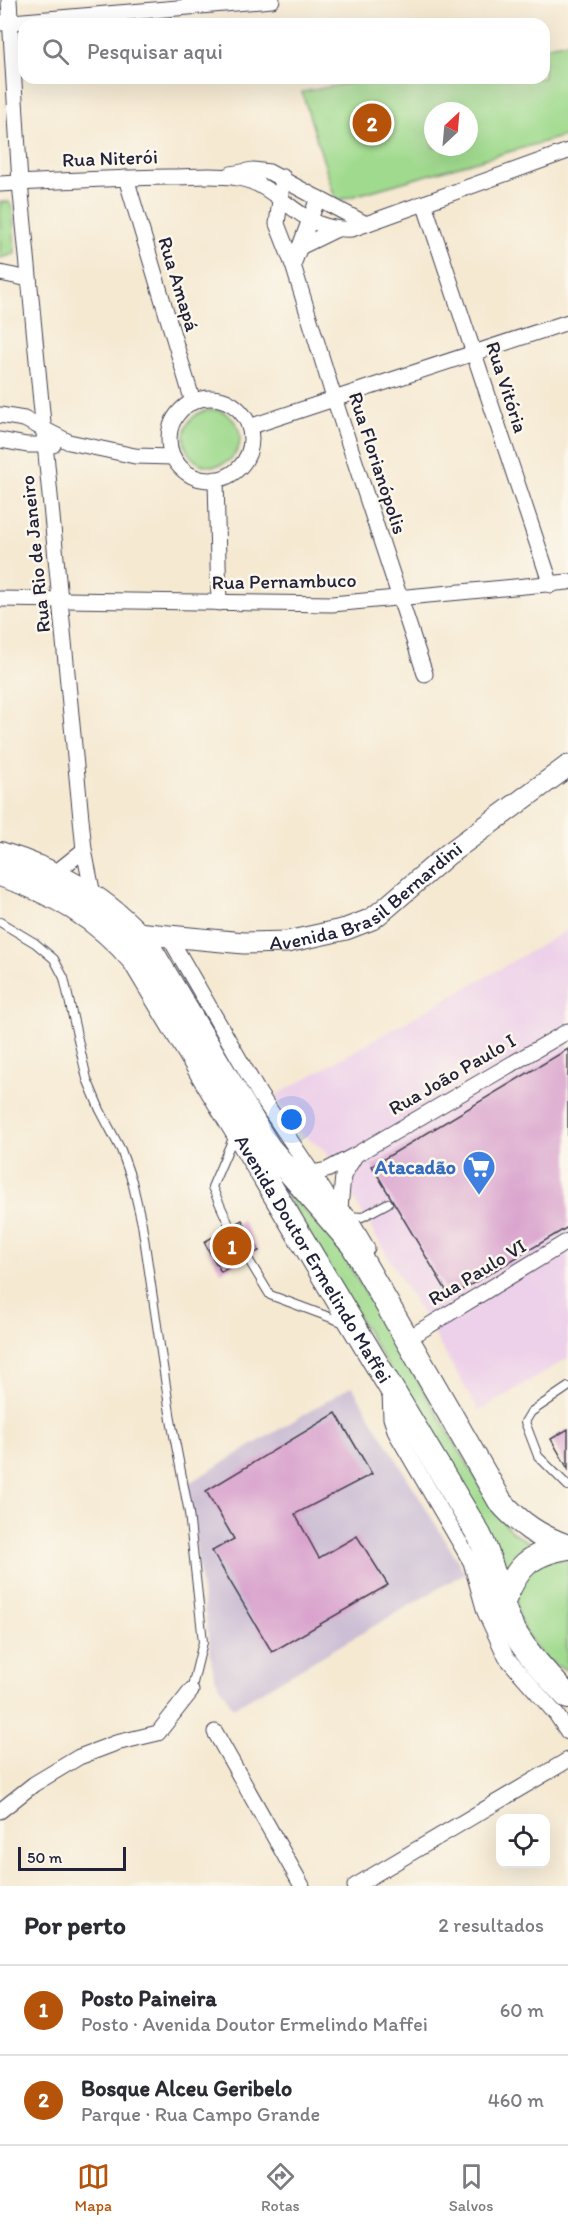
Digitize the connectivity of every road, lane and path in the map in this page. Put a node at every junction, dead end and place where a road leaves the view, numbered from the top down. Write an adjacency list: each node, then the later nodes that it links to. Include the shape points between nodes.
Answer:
1 (9, 0): 4 (street, Rua Rio de Janeiro)
2 (272, 0): 3 (street)
3 (63, 18)
4 (5, 23): 9 (street, Rua Rio de Janeiro)
5 (568, 151): 13 (street)
6 (222, 176): 7 (street, Rua Niterói, via 253,170); 8 (street, Rua Niterói); 12 (street, Rua Niterói, via 254,182)
7 (283, 177): 11 (street, Rua Niterói); 12 (street, Rua Florianópolis)
8 (126, 178): 9 (street, Rua Niterói); 24 (street, Rua Amapá)
9 (20, 183): 10 (street, Rua Niterói); 20 (street, Rua Rio de Janeiro)
10 (0, 184)
11 (318, 198): 14 (street); 15 (street, Rua Niterói)
12 (279, 200): 14 (street, Rua Niterói); 18 (street, Rua Florianópolis, via 277,224)
13 (424, 203): 15 (street); 22 (street, Rua Vitória)
14 (310, 219): 16 (street, Rua Niterói); 17 (street)
15 (366, 224): 16 (street)
16 (337, 229): 17 (street)
17 (300, 247): 18 (street)
18 (293, 265): 23 (street, Rua Florianópolis)
19 (0, 273): 20 (street)
20 (29, 279): 26 (street, Rua Rio de Janeiro)
21 (568, 322): 22 (street)
22 (473, 352): 23 (street); 34 (street, Rua Vitória)
23 (334, 398): 27 (street); 35 (street, Rua Florianópolis)
24 (193, 402): 27 (street, via 211,398 229,403 239,410); 31 (street, via 180,411 171,425)
25 (0, 415): 26 (street)
26 (44, 427): 29 (street); 30 (street, Rua Rio de Janeiro)
27 (249, 427): 32 (street, via 250,448 245,461 235,471)
28 (0, 440): 30 (street)
29 (69, 442): 30 (street); 31 (street, via 135,456)
30 (45, 446): 37 (street, Rua Rio de Janeiro)
31 (173, 457): 32 (street, via 188,474)
32 (216, 479): 38 (street)
33 (568, 582): 34 (street, Rua Pernambuco)
34 (551, 585): 35 (street, Rua Pernambuco)
35 (399, 597): 38 (street, Rua Pernambuco, via 332,604); 39 (street, Rua Florianópolis)
36 (0, 599): 37 (street, Rua Pernambuco)
37 (60, 600): 38 (street, Rua Pernambuco); 41 (street, Rua Rio de Janeiro)
38 (219, 603)
39 (425, 674)
40 (568, 766): 48 (street, Avenida Brasil Bernardini, via 447,855 372,919 287,942 244,943)
41 (84, 850): 44 (street); 45 (street, Rua Rio de Janeiro)
42 (0, 854): 44 (main road, Avenida Doutor Ermelindo Maffei)
43 (0, 874): 50 (main road, Avenida Doutor Ermelindo Maffei, via 66,901 120,943 148,981)
44 (54, 874): 45 (main road, Avenida Doutor Ermelindo Maffei)
45 (93, 895): 47 (main road, Avenida Doutor Ermelindo Maffei)
46 (0, 922): 69 (lane, via 54,959 64,978 87,1078 132,1181 189,1513 203,1642)
47 (136, 933): 48 (street, Avenida Brasil Bernardini); 52 (main road, Avenida Doutor Ermelindo Maffei, via 156,957 268,1147)
48 (168, 935): 52 (street)
49 (568, 1031): 51 (street, Rua João Paulo I)
50 (238, 1130): 56 (lane, via 212,1187); 61 (main road, Avenida Doutor Ermelindo Maffei)
51 (357, 1154): 52 (street, Rua João Paulo I); 54 (street, via 343,1176)
52 (303, 1176): 54 (street); 60 (main road, Avenida Doutor Ermelindo Maffei)
53 (388, 1203): 55 (lane)
54 (339, 1207): 55 (lane); 57 (street)
55 (369, 1214): 57 (lane, via 362,1223)
56 (230, 1227)
57 (360, 1236): 60 (street, via 379,1268)
58 (568, 1241): 62 (street, Rua Paulo VI)
59 (247, 1257): 61 (lane, via 270,1295)
60 (377, 1286): 62 (main road, Avenida Doutor Ermelindo Maffei)
61 (354, 1326): 63 (main road, Avenida Doutor Ermelindo Maffei)
62 (407, 1339): 66 (main road, Avenida Doutor Ermelindo Maffei, via 500,1501 523,1526)
63 (390, 1385): 67 (main road, Avenida Doutor Ermelindo Maffei, via 479,1535); 72 (street, via 396,1433 471,1562 496,1639 521,1677)
64 (568, 1387): 65 (lane, via 531,1412 525,1422 538,1456)
65 (568, 1486)
66 (568, 1547): 67 (main road, via 525,1562)
67 (502, 1604): 68 (main road, Avenida Doutor Ermelindo Maffei, via 518,1637)
68 (557, 1673): 70 (main road, Avenida Doutor Ermelindo Maffei)
69 (191, 1691): 74 (street, via 158,1733 79,1757 34,1784)
70 (568, 1697)
71 (214, 1732): 75 (street)
72 (568, 1732)
73 (568, 1760): 76 (street)
74 (0, 1811)
75 (302, 1886)
76 (355, 1886)

